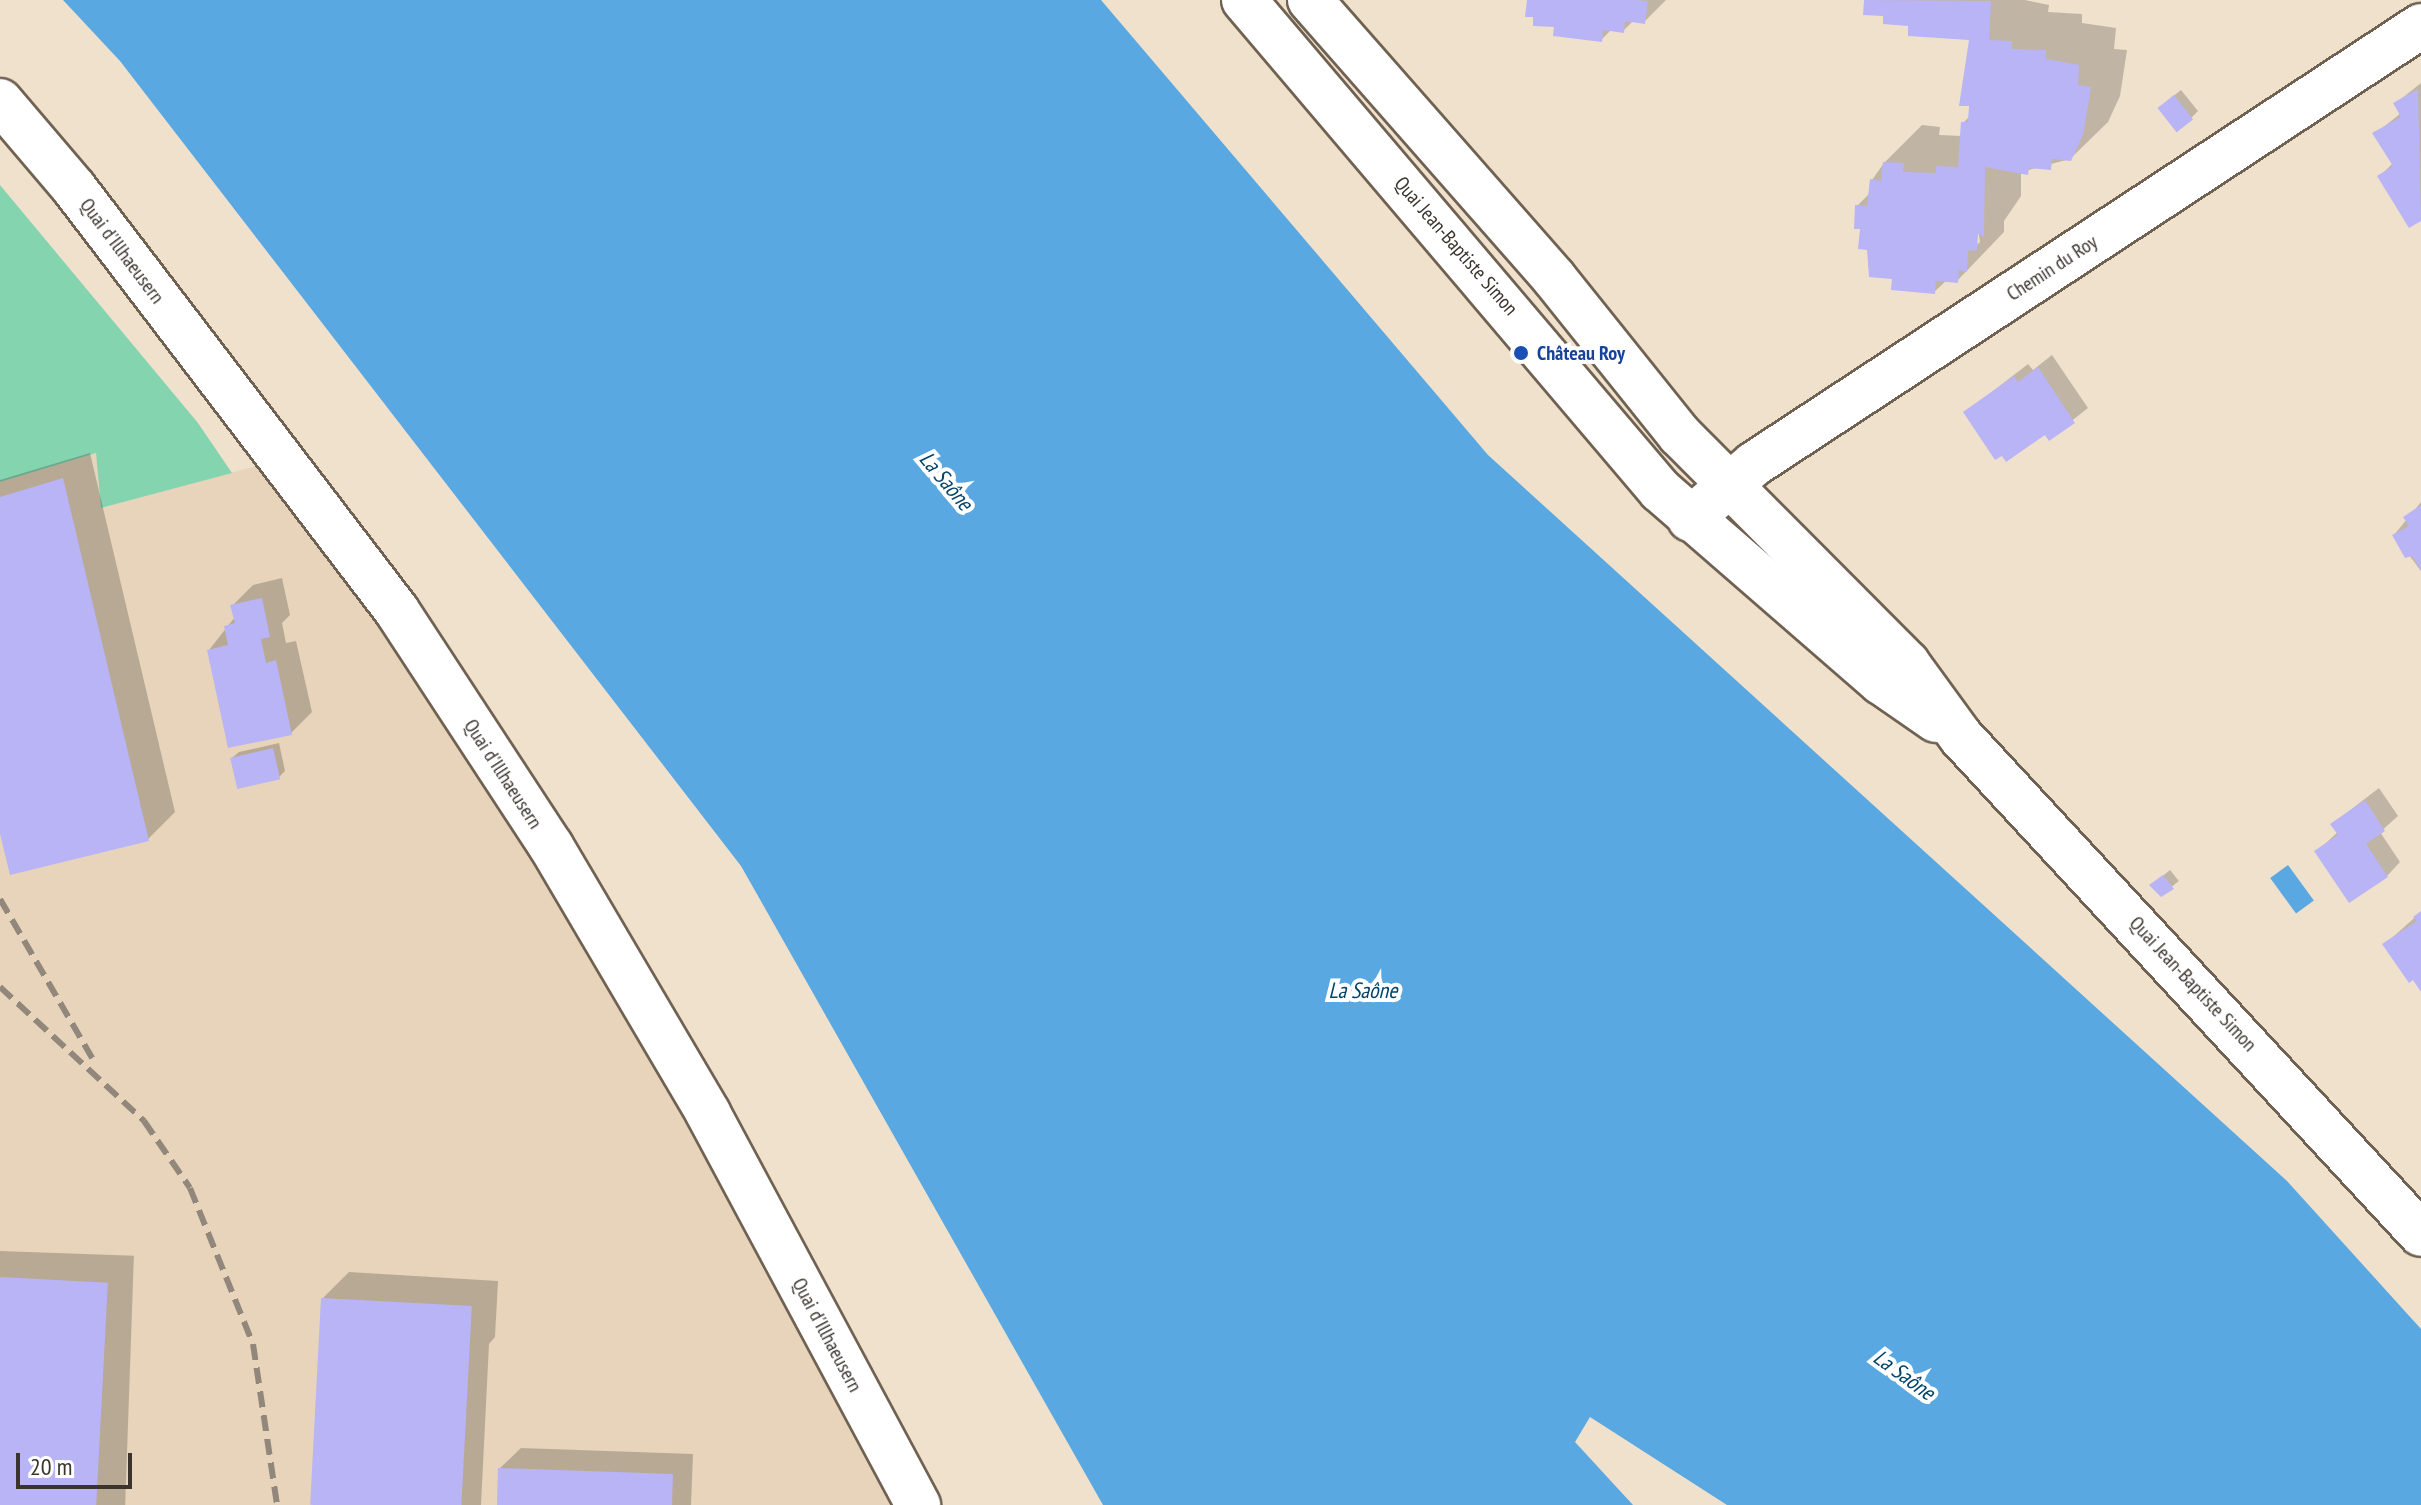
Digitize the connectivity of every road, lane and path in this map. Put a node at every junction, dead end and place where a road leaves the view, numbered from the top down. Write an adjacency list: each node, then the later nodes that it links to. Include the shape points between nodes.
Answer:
1 (1244, 0): 6 (main road, Quai Jean-Baptiste Simon)
2 (1310, 0): 5 (main road, Quai Jean-Baptiste Simon, via 1554,278 1680,435)
3 (2421, 26): 5 (main road, Chemin du Roy)
4 (0, 101): 9 (main road, Quai d'Illhaeusern, via 74,188 397,611 543,833 708,1113)
5 (1730, 484): 6 (main road, Chemin du Roy); 7 (main road, Quai Jean-Baptiste Simon, via 1907,663)
6 (1690, 519): 7 (main road, Quai Jean-Baptiste Simon, via 1881,682)
7 (1961, 737): 8 (main road, Quai Jean-Baptiste Simon)
8 (2421, 1234)
9 (918, 1505)

